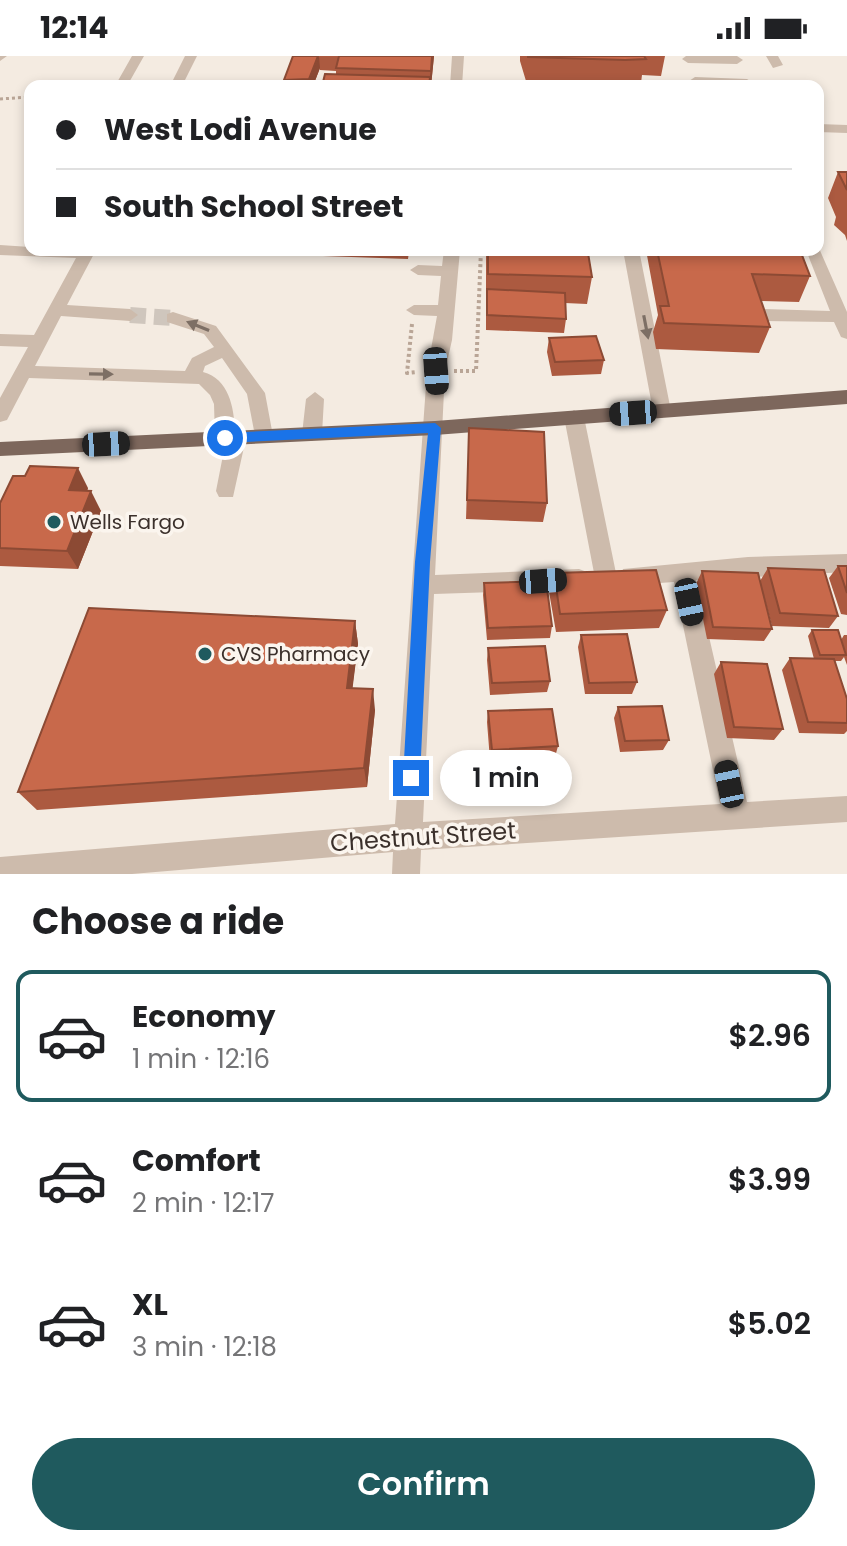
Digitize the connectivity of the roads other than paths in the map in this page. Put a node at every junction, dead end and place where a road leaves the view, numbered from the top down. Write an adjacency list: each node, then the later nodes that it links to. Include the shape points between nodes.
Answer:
1 (138, 56): 6 (street)
2 (191, 56): 7 (street)
3 (458, 56): 8 (street)
4 (737, 58): 5 (street); 9 (street)
5 (688, 59)
6 (124, 80)
7 (179, 80)
8 (456, 80)
9 (745, 80)
10 (824, 128): 11 (street)
11 (847, 129)
12 (0, 250): 13 (street)
13 (24, 251)
14 (85, 256): 20 (street)
15 (451, 256): 19 (street)
16 (632, 256): 34 (street, one-way to 34)
17 (816, 256): 26 (street)
18 (418, 270): 19 (street)
19 (450, 271): 22 (street)
20 (56, 310): 23 (street); 28 (street)
21 (414, 310): 22 (street)
22 (443, 311): 37 (street)
23 (130, 315)
24 (764, 315): 26 (street)
25 (173, 318): 29 (street, one-way to 25, via 210,330)
26 (844, 325)
27 (0, 340): 28 (street)
28 (39, 341): 31 (street)
29 (225, 349): 30 (street, via 198,362); 39 (street, via 256,393)
30 (191, 377): 31 (street, one-way to 30); 40 (street, via 219,388)
31 (14, 378): 35 (street)
32 (847, 397): 34 (main road)
33 (315, 399): 38 (street)
34 (662, 411): 36 (main road)
35 (0, 415)
36 (574, 417): 37 (main road); 45 (street)
37 (435, 428): 38 (main road); 46 (street)
38 (312, 434): 39 (main road)
39 (263, 436): 40 (main road)
40 (231, 438): 41 (main road); 42 (street)
41 (0, 449)
42 (226, 491)
43 (847, 563): 44 (street)
44 (683, 572): 45 (street); 48 (street)
45 (606, 578): 46 (street)
46 (423, 585): 49 (street)
47 (847, 809): 48 (street, Chestnut Street)
48 (736, 815): 49 (street, Chestnut Street)
49 (408, 837): 50 (street, Chestnut Street); 52 (street)
50 (92, 869): 51 (street, Chestnut Street)
51 (0, 871)
52 (406, 874)

